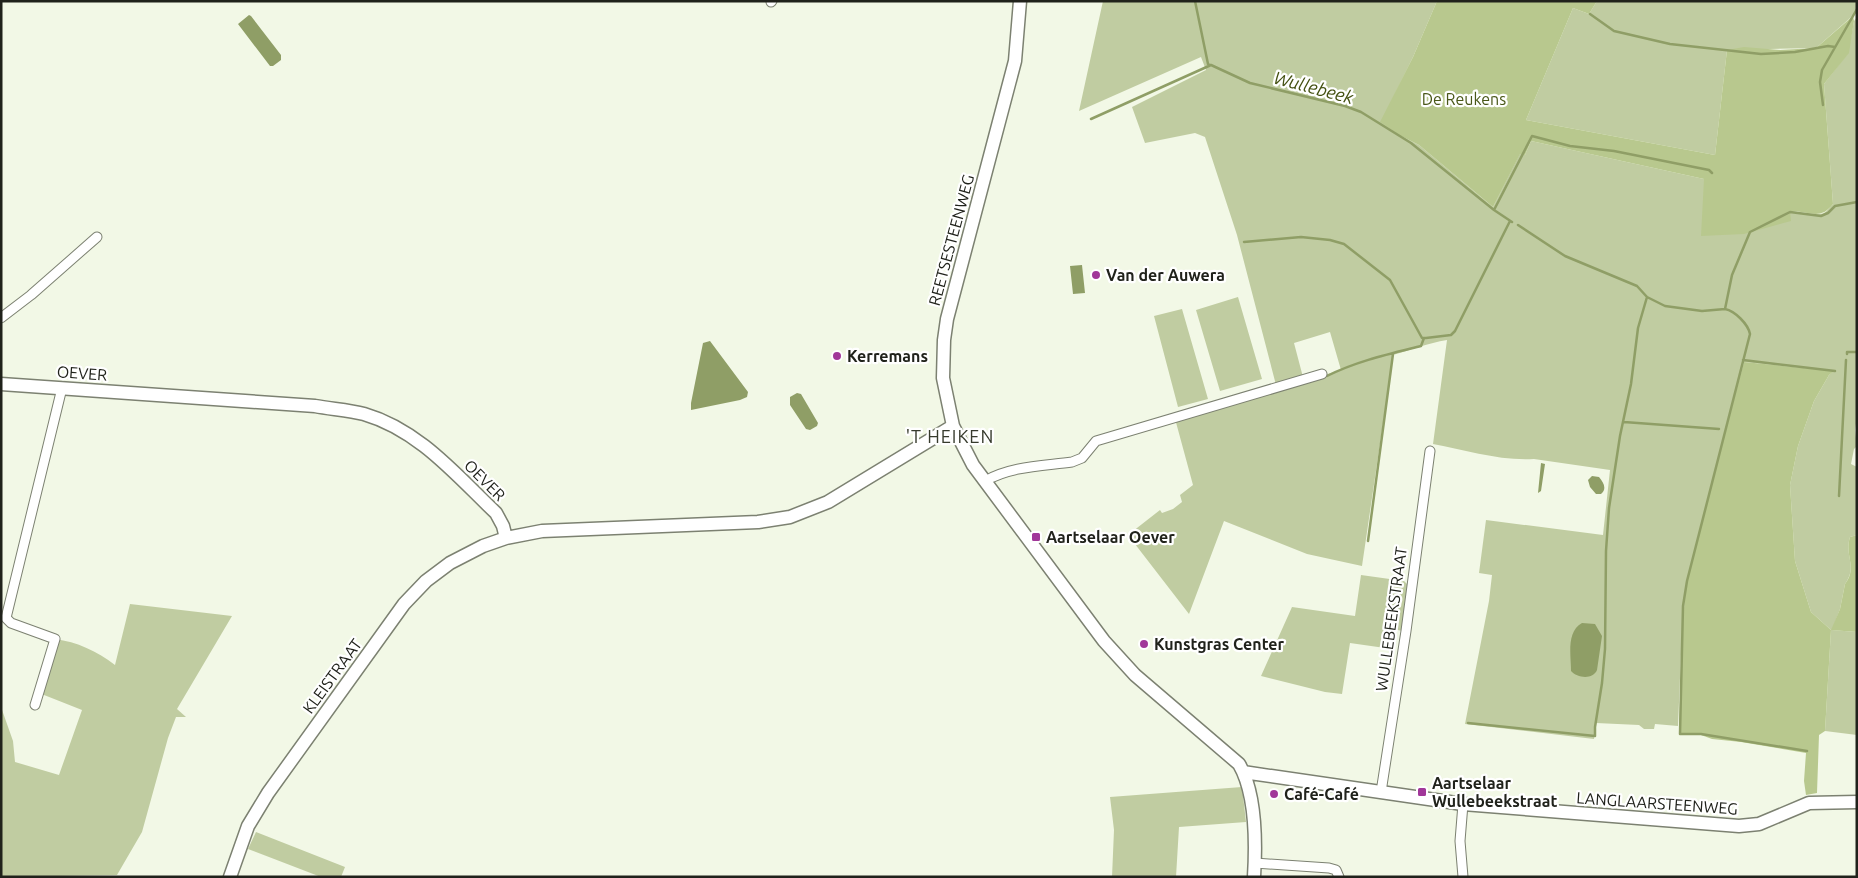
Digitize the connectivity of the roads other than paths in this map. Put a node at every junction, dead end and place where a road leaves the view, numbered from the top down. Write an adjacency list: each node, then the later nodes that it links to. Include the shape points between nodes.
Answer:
1 (1020, 1): 7 (street, REETSESTEENWEG, via 1015,61 944,340 943,378)
2 (97, 237): 3 (street)
3 (1, 318)
4 (1322, 374): 9 (street, via 1096,441 1082,458 1072,462 1010,470)
5 (1, 384): 6 (street, OEVER)
6 (62, 388): 10 (street, OEVER, via 315,406 365,414 396,427 428,448 496,513); 11 (street, via 6,618 11,623 55,639)
7 (953, 426): 9 (street, REETSESTEENWEG); 10 (street, via 840,496 790,516 758,522 542,531)
8 (1430, 451): 13 (street, WULLEBEEKSTRAAT)
9 (984, 481): 12 (street, REETSESTEENWEG, via 1104,641 1135,675 1233,757)
10 (506, 538): 17 (street, KLEISTRAAT, via 450,563 426,581 404,604 268,793 248,826)
11 (35, 705)
12 (1244, 772): 13 (street, LANGLAARSTEENWEG); 16 (street, via 1251,806)
13 (1381, 792): 15 (street, LANGLAARSTEENWEG)
14 (1857, 802): 15 (street, LANGLAARSTEENWEG, via 1809,804 1771,820 1746,826)
15 (1463, 804): 20 (street, via 1460,841)
16 (1255, 863): 18 (street); 19 (street, via 1329,868 1336,870)
17 (230, 877)
18 (1254, 877)
19 (1339, 877)
20 (1463, 877)

